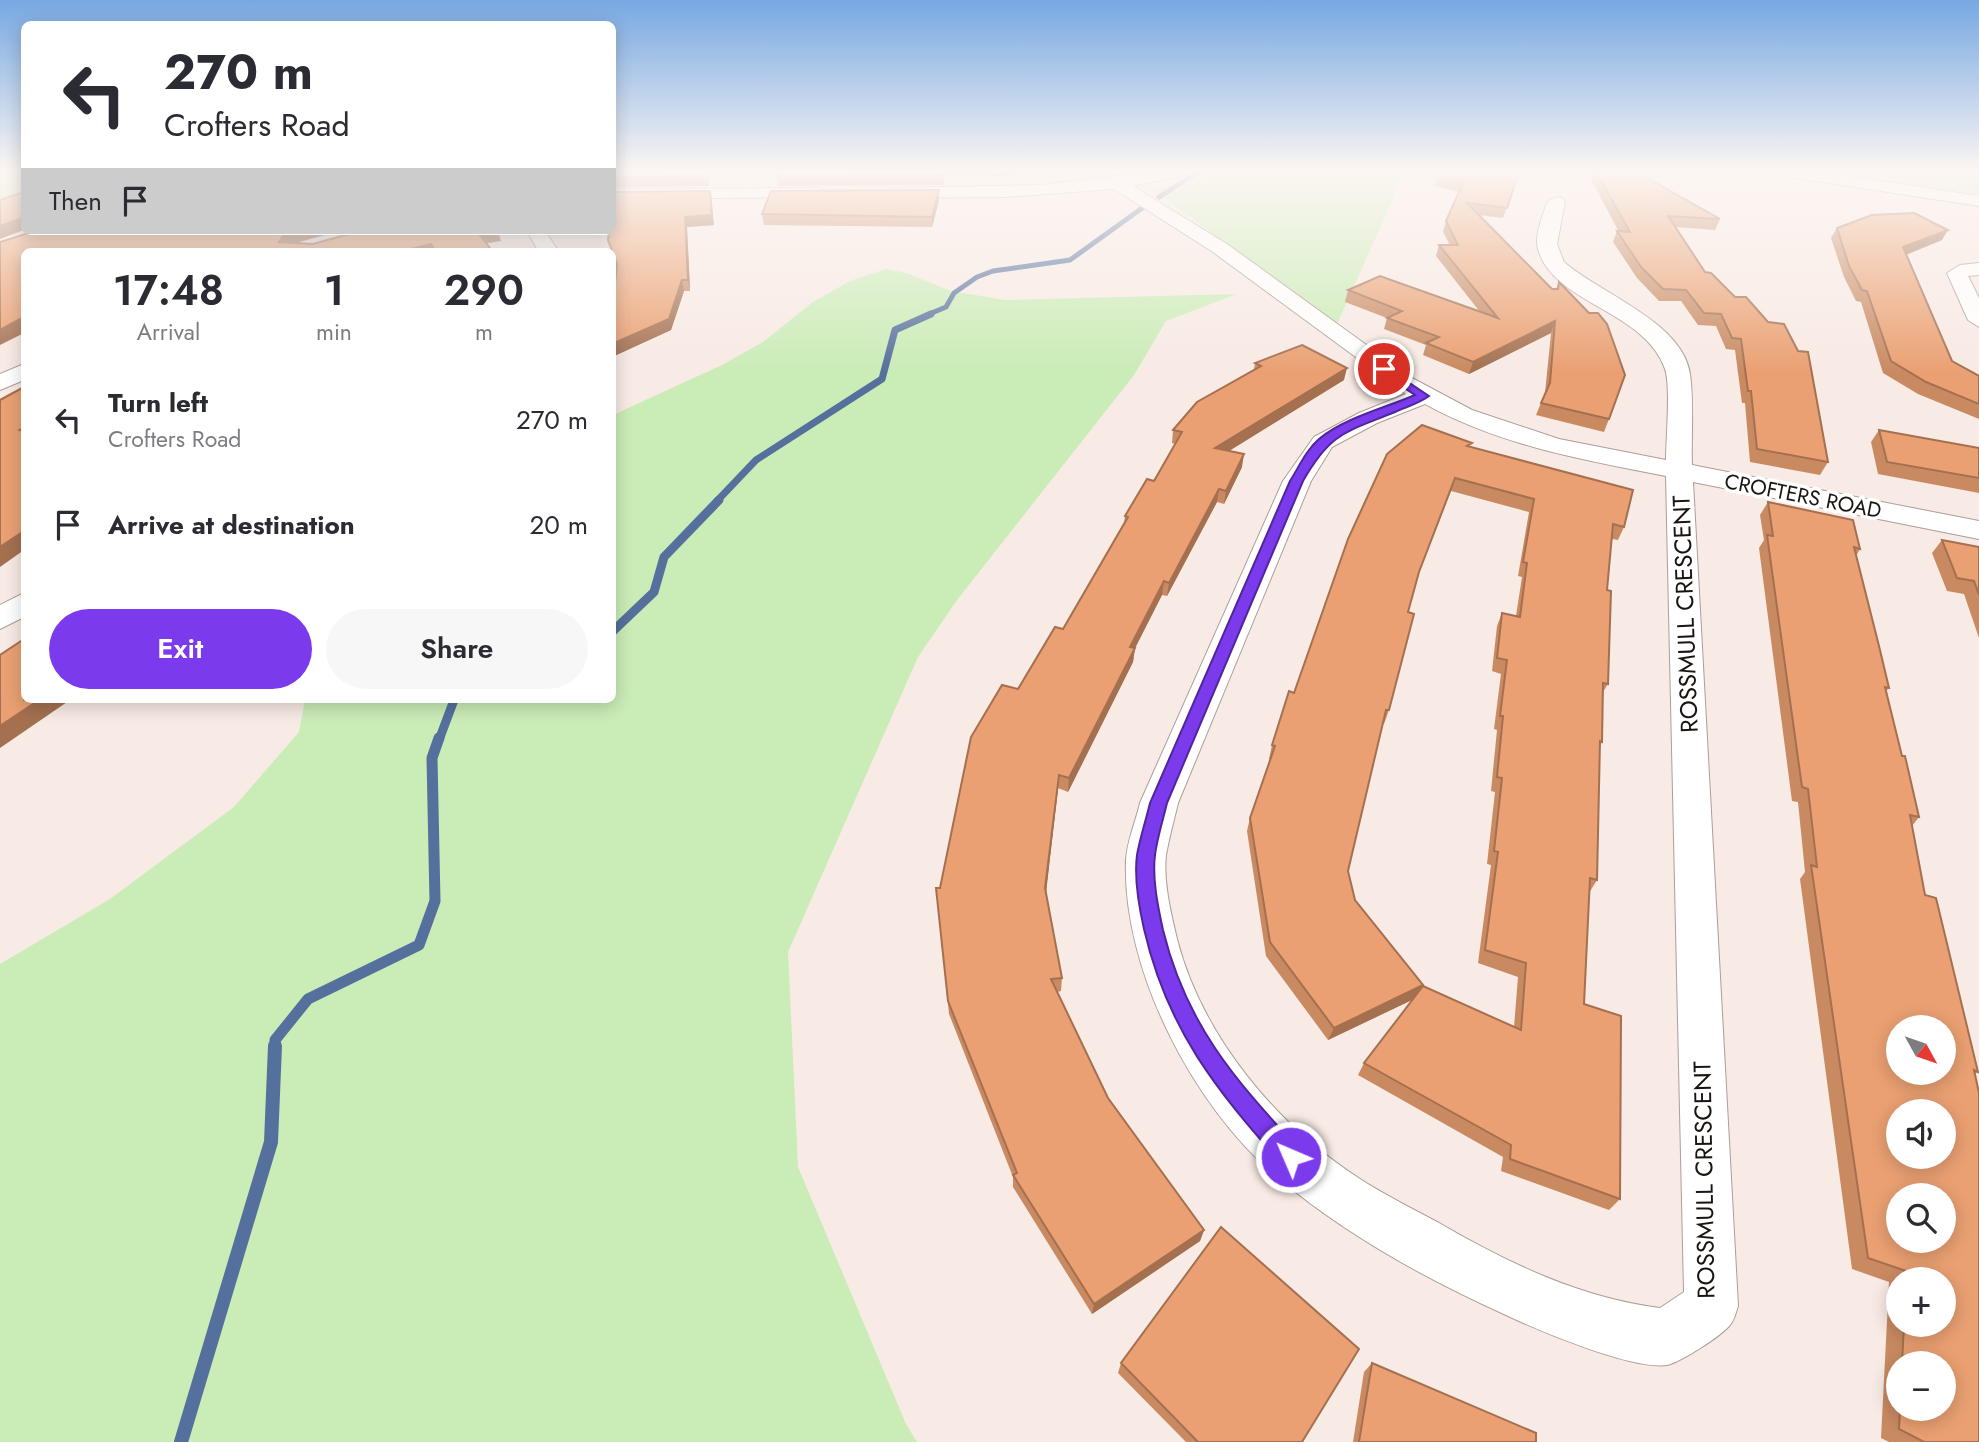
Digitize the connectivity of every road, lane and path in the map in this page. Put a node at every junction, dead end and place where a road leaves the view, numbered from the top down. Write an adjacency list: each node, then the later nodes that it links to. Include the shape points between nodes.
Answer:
1 (1203, 237): 7 (street, CROFTERS ROAD)
2 (1548, 237): 8 (street, via 1553,261 1566,274 1652,329 1673,355 1678,371)
3 (1979, 269): 4 (street, via 1957,273)
4 (1979, 320)
5 (21, 372): 6 (street)
6 (0, 383)
7 (1423, 396): 8 (street, CROFTERS ROAD, via 1493,427 1553,446); 8 (street, ROSSMULL CRESCENT, via 1323,442 1297,481 1159,803 1146,857 1149,909 1163,968 1187,1025 1234,1095 1291,1157 1340,1196 1476,1274 1543,1304 1620,1331 1667,1336 1711,1306)
8 (1679, 472): 9 (street, CROFTERS ROAD)
9 (1979, 530)
10 (21, 605): 11 (street)
11 (0, 619)

